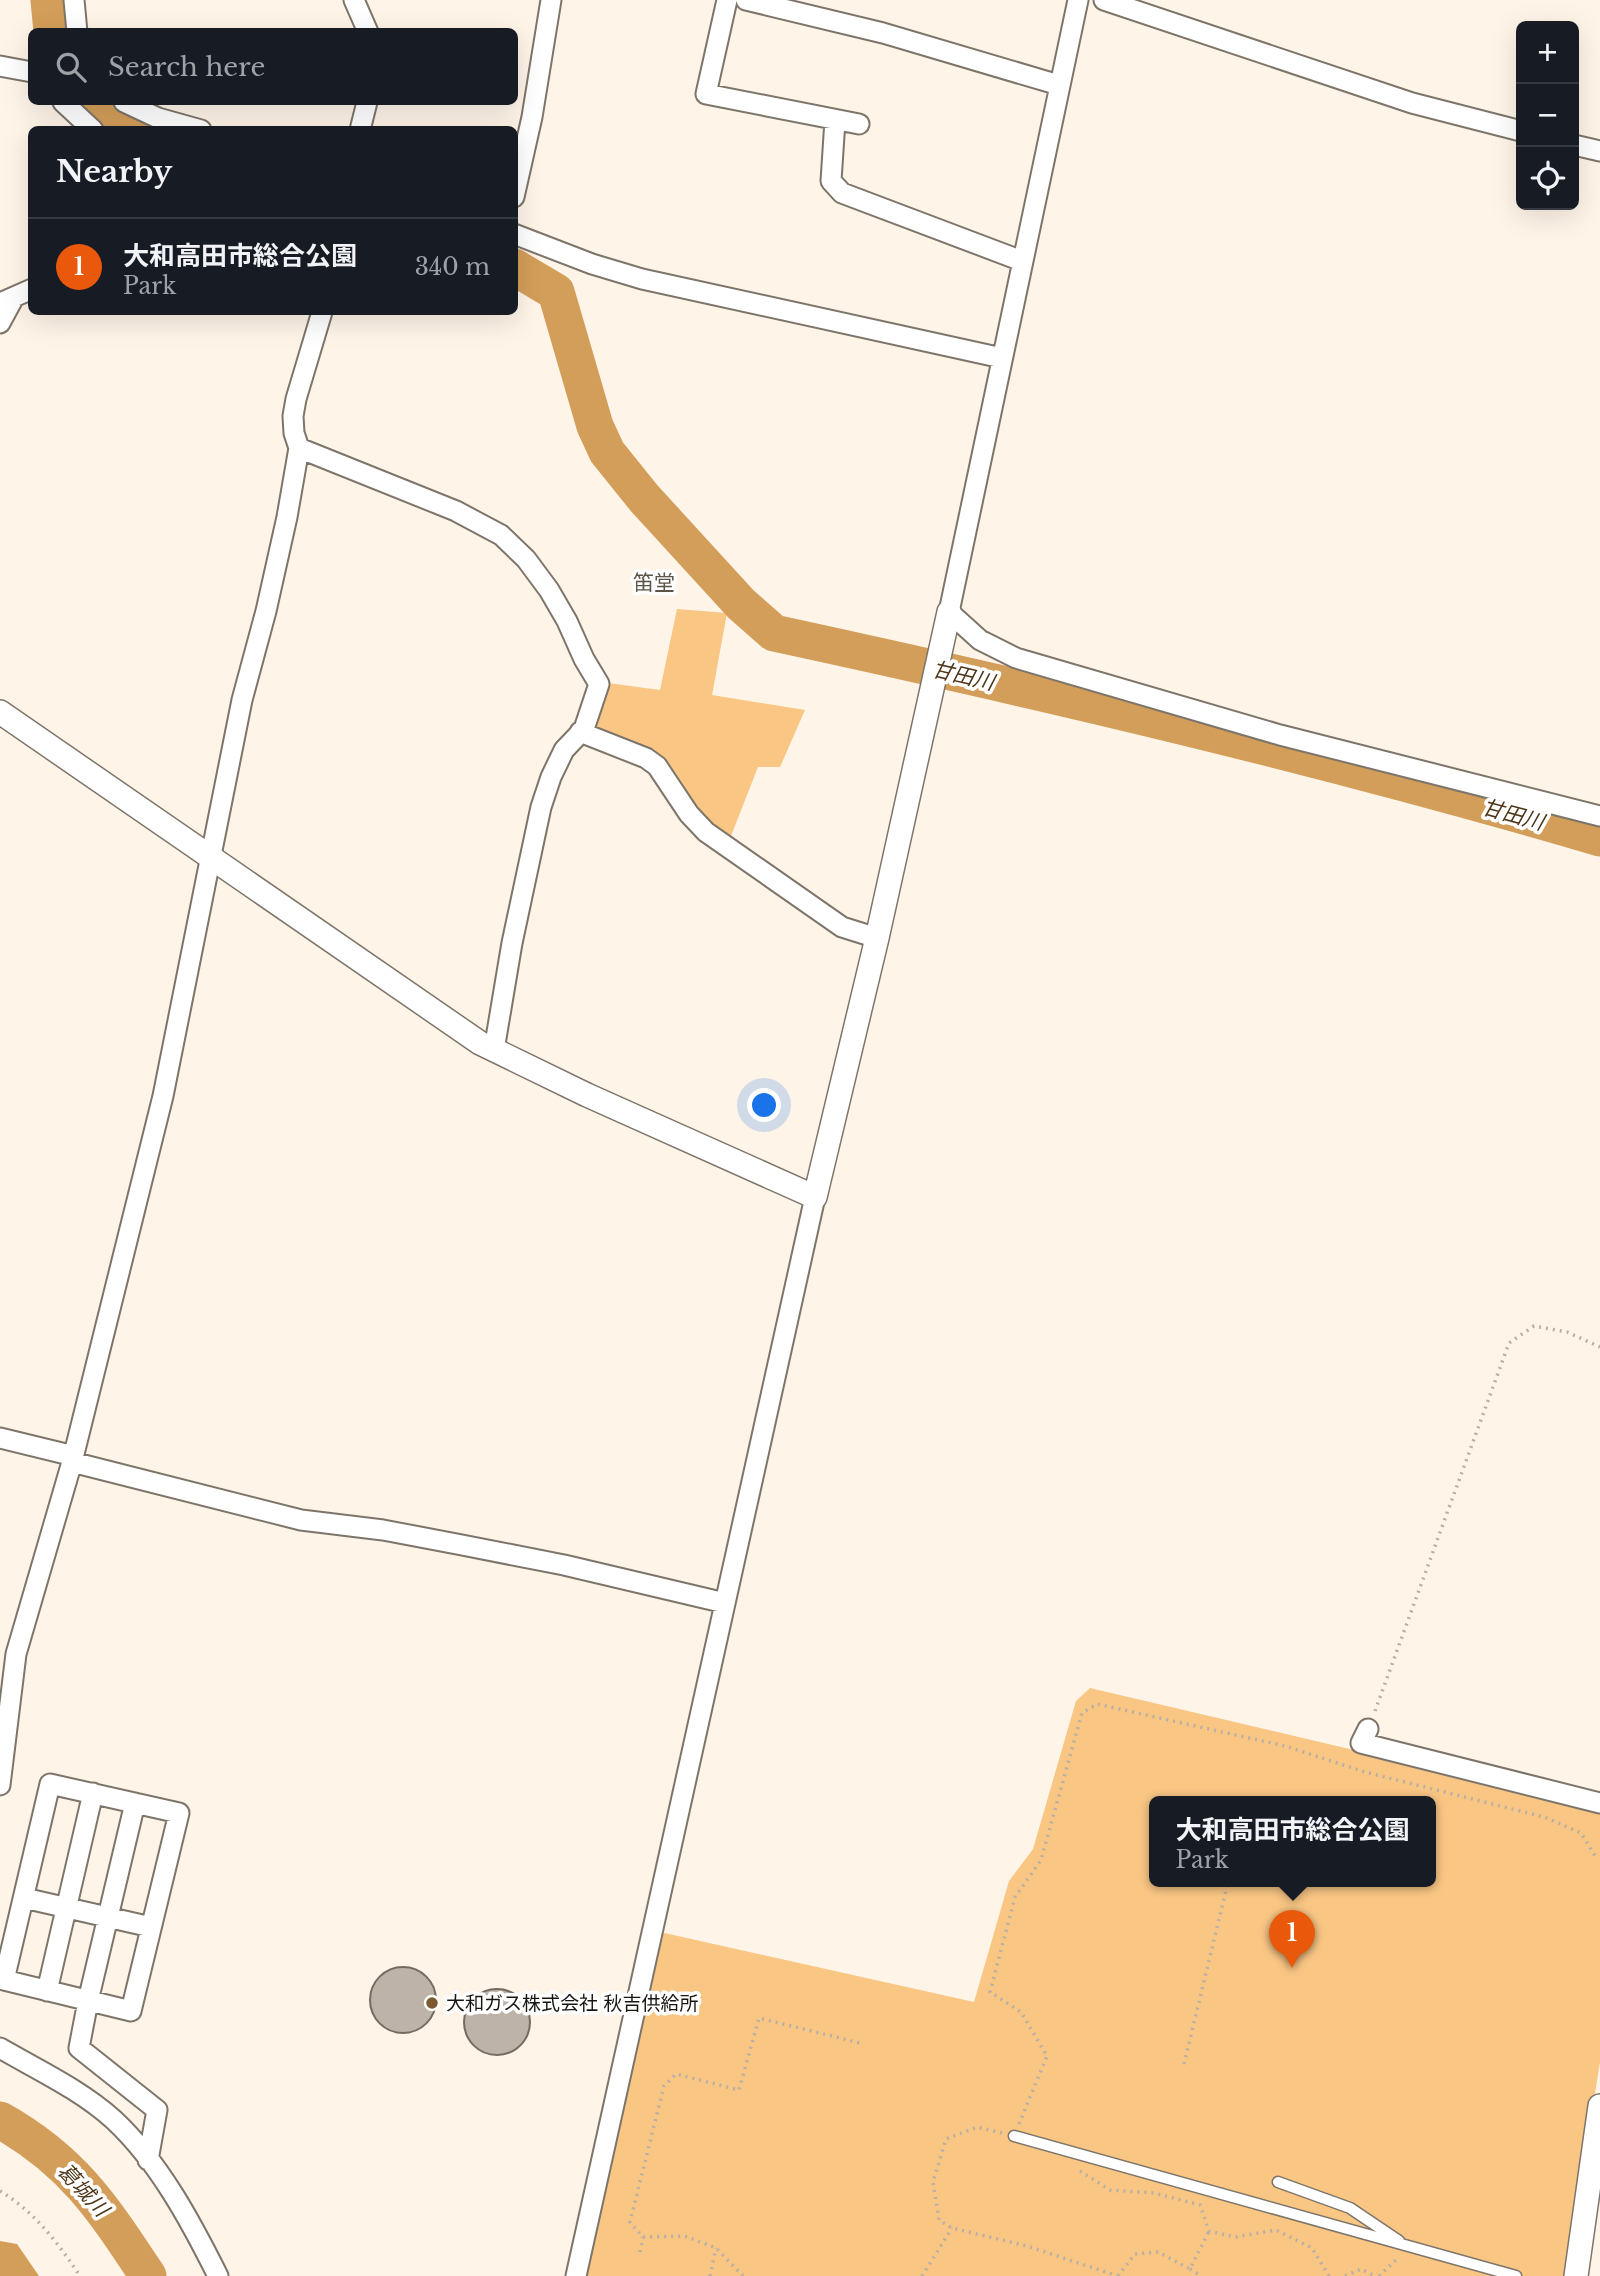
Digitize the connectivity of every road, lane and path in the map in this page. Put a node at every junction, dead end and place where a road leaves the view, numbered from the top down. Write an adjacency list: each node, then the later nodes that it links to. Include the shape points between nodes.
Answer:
1 (74, 0): 8 (street)
2 (354, 0): 9 (street)
3 (551, 0): 24 (street)
4 (727, 0): 16 (street, via 706,94)
5 (746, 0): 12 (street, via 870,29)
6 (1078, 0): 12 (street)
7 (1104, 0): 21 (street, via 1412,103)
8 (77, 28)
9 (366, 28)
10 (0, 66): 11 (street)
11 (28, 71)
12 (1059, 85): 26 (street)
13 (66, 105): 18 (street)
14 (130, 105): 19 (street)
15 (366, 105): 20 (street)
16 (835, 120): 17 (street); 26 (street, via 831,181 842,193)
17 (859, 124)
18 (89, 126)
19 (187, 126)
20 (361, 126)
21 (1516, 130)
22 (1579, 146): 23 (street)
23 (1600, 151)
24 (518, 179)
25 (518, 236): 31 (street, via 642,279)
26 (1023, 261): 31 (street)
27 (28, 291): 28 (street)
28 (7, 301): 30 (street)
29 (321, 315): 32 (street, via 293,416)
30 (0, 323)
31 (1002, 358): 33 (street)
32 (299, 449): 35 (street, via 456,511 501,535 526,559 549,590 599,684); 37 (street)
33 (949, 612): 36 (street, via 980,640 1016,658 1280,735); 38 (street)
34 (0, 712): 37 (street)
35 (580, 732): 38 (street, via 646,758 714,839 842,927); 39 (street, via 564,750 541,807)
36 (1600, 816)
37 (211, 858): 39 (street); 43 (street, via 163,1096)
38 (877, 938): 40 (street)
39 (494, 1050): 40 (street)
40 (815, 1197): 44 (street)
41 (1600, 1347): 45 (path, via 1567,1332 1534,1326 1509,1343)
42 (0, 1438): 43 (street)
43 (73, 1459): 44 (street, via 302,1521 449,1542); 46 (street, via 16,1654)
44 (725, 1603): 77 (street)
45 (1368, 1729): 49 (street, via 1361,1743)
46 (0, 1785)
47 (93, 1793): 48 (street); 52 (street, via 50,1784); 53 (street)
48 (135, 1803): 54 (street); 55 (street, via 179,1812)
49 (1600, 1803)
50 (1597, 1859): 63 (path, via 1581,1833 1544,1817 1365,1772 1285,1746 1097,1704 1082,1713 1041,1860 1015,1897 990,1992 1021,2012 1047,2056)
51 (1227, 1887): 60 (path)
52 (24, 1898): 53 (street); 56 (street, via 4,1980)
53 (66, 1907): 54 (street); 56 (street)
54 (108, 1916): 55 (street); 57 (street)
55 (151, 1927): 57 (street, via 131,2011)
56 (47, 1991): 57 (street)
57 (88, 2001): 64 (street, via 79,2048 157,2110)
58 (860, 2043): 70 (path, via 759,2018 739,2090 676,2074 664,2086 630,2222)
59 (0, 2048): 64 (street, via 114,2120)
60 (1184, 2064)
61 (1600, 2106): 62 (street)
62 (1598, 2134): 87 (street)
63 (1014, 2136): 68 (path, via 977,2127 946,2139 933,2182 939,2220); 71 (lane)
64 (148, 2160): 76 (street, via 185,2214)
65 (1079, 2169): 69 (path, via 1110,2190 1154,2193 1200,2205)
66 (1278, 2182): 71 (lane, via 1350,2208)
67 (0, 2191): 75 (path, via 50,2234)
68 (952, 2228): 80 (path); 81 (path, via 1027,2246)
69 (1209, 2231): 74 (path); 83 (path, via 1234,2237 1276,2230 1312,2248)
70 (643, 2237): 72 (path, via 685,2236); 73 (path)
71 (1409, 2247): 85 (path); 86 (lane)
72 (716, 2248): 78 (path); 79 (path)
73 (640, 2252)
74 (1190, 2269): 81 (path, via 1158,2252 1135,2254); 82 (path)
75 (80, 2276)
76 (218, 2276)
77 (576, 2276)
78 (710, 2276)
79 (743, 2276)
80 (922, 2276)
81 (1118, 2276)
82 (1201, 2276)
83 (1329, 2276)
84 (1345, 2276): 85 (path, via 1361,2269)
85 (1377, 2276)
86 (1516, 2276)
87 (1576, 2276)

